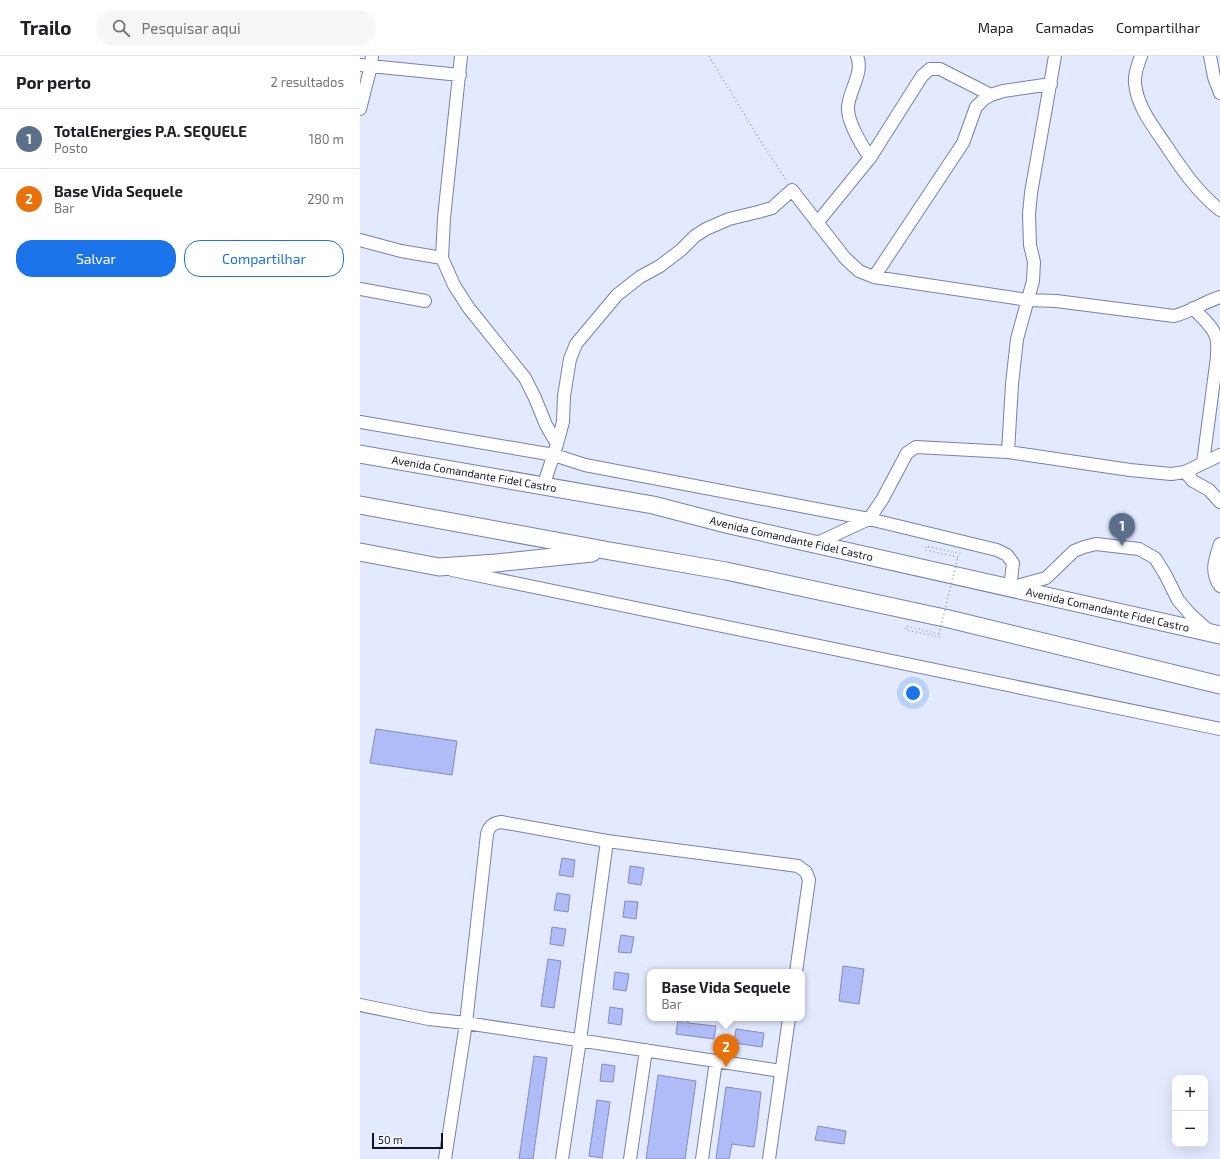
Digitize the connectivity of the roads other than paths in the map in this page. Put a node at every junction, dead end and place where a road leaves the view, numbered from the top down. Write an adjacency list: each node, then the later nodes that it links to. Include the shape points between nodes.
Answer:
1 (461, 56): 7 (street)
2 (857, 56): 12 (street, via 858,73 849,99 848,117)
3 (1056, 56): 8 (street)
4 (1141, 56): 13 (street, via 1135,83 1146,116 1195,186)
5 (1210, 56): 9 (street)
6 (368, 62): 7 (street); 11 (street)
7 (460, 75): 16 (street, via 444,211)
8 (1050, 84): 10 (street); 20 (street, via 1029,214 1030,245 1034,262)
9 (1220, 92)
10 (991, 94): 12 (street, via 940,68 930,69 922,76); 17 (street, via 976,107 963,143)
11 (360, 109)
12 (870, 158): 14 (street)
13 (1220, 210)
14 (817, 223): 17 (street, via 845,258 859,271); 24 (street, via 792,190 772,208 732,218 706,229 671,258 616,295 576,344 572,354 564,396 563,422)
15 (360, 240): 16 (street)
16 (442, 258): 24 (street, via 468,307 524,378 535,398)
17 (874, 277): 20 (street)
18 (360, 289): 21 (street)
19 (1220, 297): 22 (street)
20 (1028, 300): 22 (street, via 1056,301 1174,316 1184,314); 25 (street, via 1017,339)
21 (425, 301)
22 (1193, 308): 28 (street, via 1213,330 1217,346)
23 (360, 422): 24 (street)
24 (555, 450): 30 (street); 33 (street, via 586,464)
25 (1008, 452): 29 (street, via 1156,473); 33 (street, via 916,447 907,453)
26 (1220, 455): 28 (street)
27 (365, 457): 30 (highway, Avenida Comandante Fidel Castro)
28 (1203, 463): 29 (street)
29 (1185, 472): 31 (street)
30 (543, 487): 34 (highway, Avenida Comandante Fidel Castro, via 653,505)
31 (1220, 502)
32 (362, 505): 36 (highway)
33 (869, 519): 34 (street); 40 (street, via 997,550 1013,563)
34 (815, 544): 40 (highway, Avenida Comandante Fidel Castro)
35 (1220, 544): 39 (street, via 1213,569)
36 (610, 551): 38 (highway); 42 (highway, via 726,571 949,619)
37 (360, 552): 38 (highway)
38 (439, 567): 43 (street)
39 (1220, 586)
40 (1010, 588): 41 (highway, Avenida Comandante Fidel Castro); 41 (street, via 1046,578 1074,551 1084,547 1096,544 1139,549 1155,558 1178,600 1190,614)
41 (1216, 634)
42 (1220, 685)
43 (1220, 729)
44 (607, 841): 45 (street, via 798,866 806,872 809,880); 48 (street, via 501,822 491,825 487,834); 49 (street)
45 (796, 969)
46 (360, 1006): 48 (street)
47 (789, 1021): 52 (street)
48 (466, 1023): 49 (street); 53 (street)
49 (580, 1040): 50 (street); 54 (street)
50 (646, 1050): 51 (street); 55 (street)
51 (716, 1061): 52 (street); 56 (street)
52 (781, 1071): 57 (street)
53 (445, 1159)
54 (562, 1159)
55 (630, 1159)
56 (702, 1159)
57 (769, 1159)

